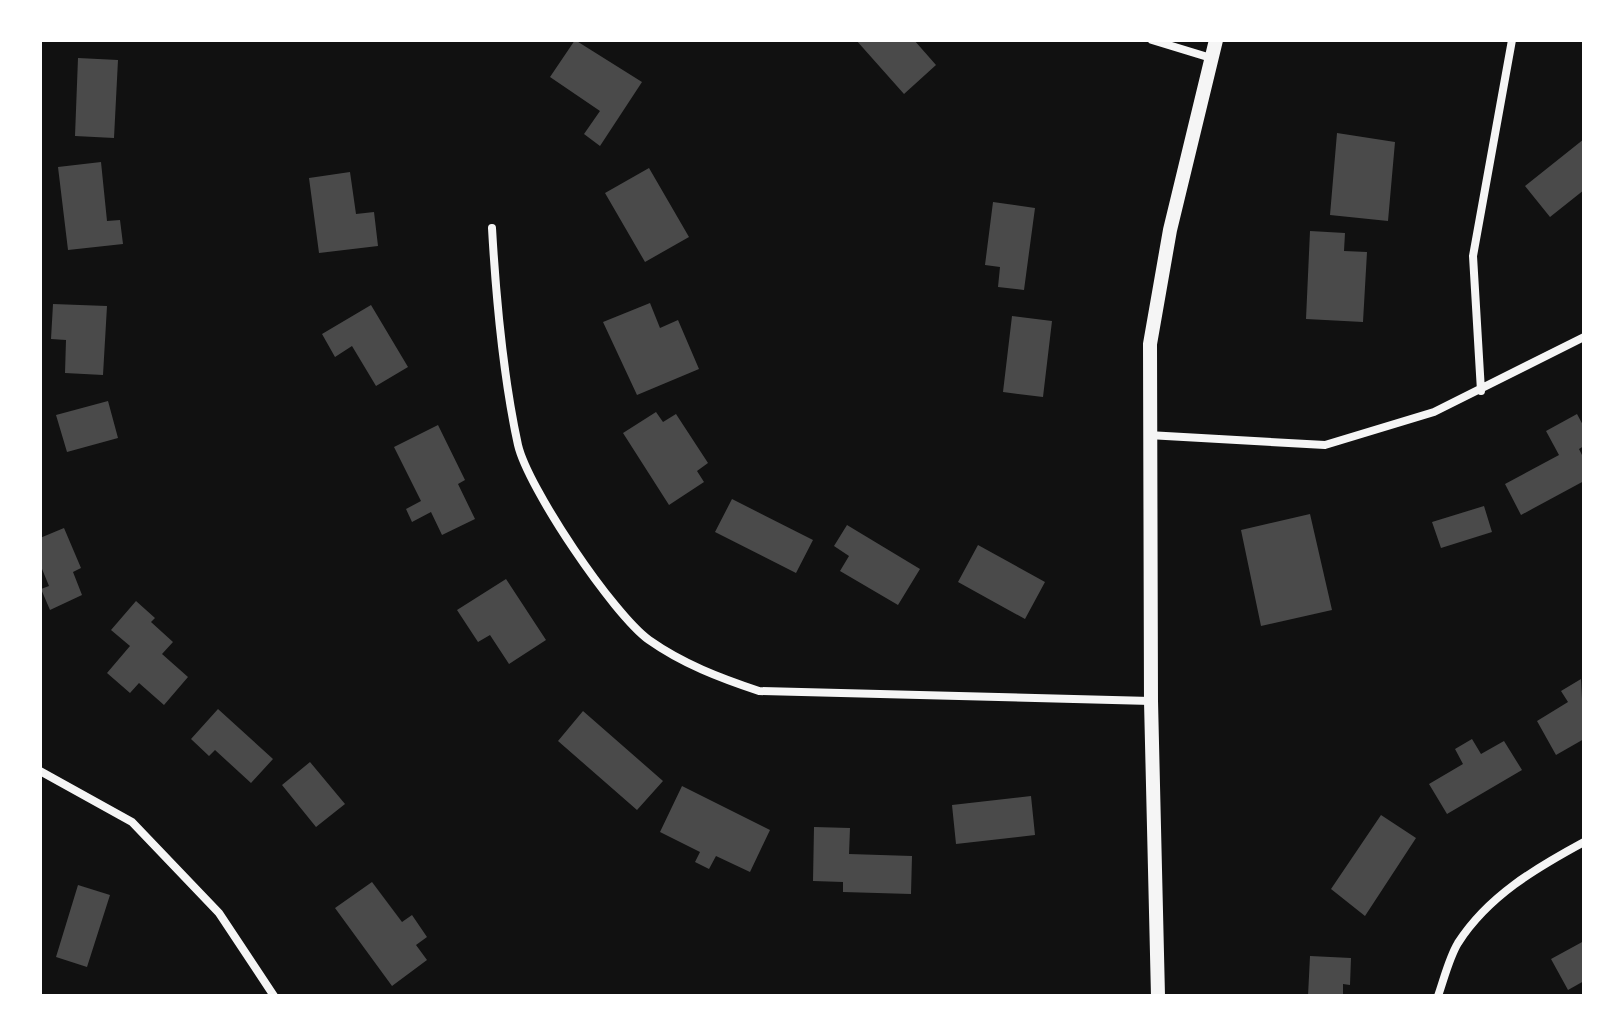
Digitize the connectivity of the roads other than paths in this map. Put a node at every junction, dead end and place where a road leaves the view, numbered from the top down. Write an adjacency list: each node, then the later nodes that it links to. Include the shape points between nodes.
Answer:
1 (1152, 40): 4 (street)
2 (1216, 40): 4 (street)
3 (1512, 40): 7 (street, via 1473,256)
4 (1211, 58): 8 (street, via 1170,230 1150,344)
5 (492, 228): 9 (street, via 495,293 519,448 546,506 579,555 647,638 708,674 759,691)
6 (1584, 337): 7 (street)
7 (1481, 391): 8 (street, via 1434,412 1325,445)
8 (1148, 435): 9 (street)
9 (1151, 701): 13 (street)
10 (40, 771): 12 (street, via 132,822 219,913)
11 (1584, 842): 14 (street, via 1534,869 1490,904 1457,945)
12 (274, 996)
13 (1158, 996)
14 (1438, 996)

